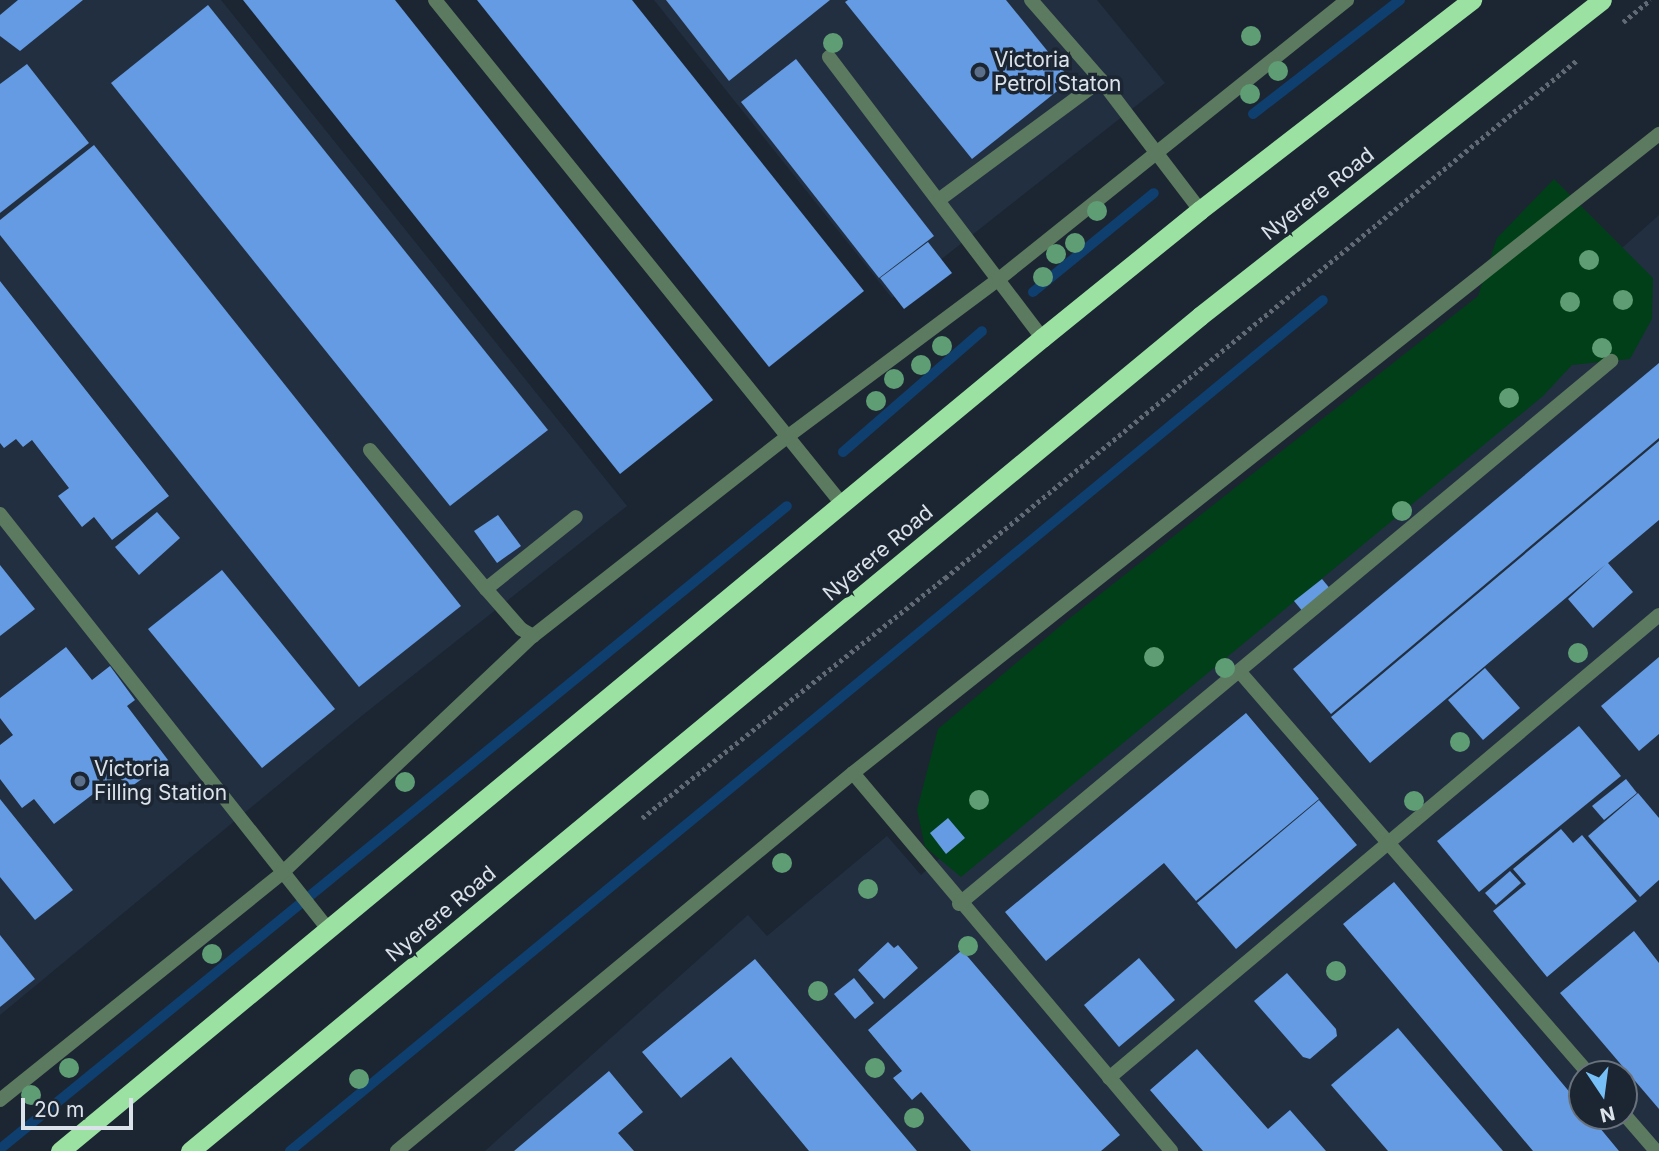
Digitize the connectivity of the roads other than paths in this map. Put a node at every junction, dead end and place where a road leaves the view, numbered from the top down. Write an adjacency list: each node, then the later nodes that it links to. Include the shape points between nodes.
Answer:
1 (435, 0): 15 (street)
2 (1031, 0): 7 (street)
3 (1346, 0): 9 (street)
4 (1472, 0): 11 (highway)
5 (1602, 0): 34 (highway, Nyerere Road, via 1189,325)
6 (830, 57): 10 (street)
7 (1101, 80): 9 (street); 10 (street)
8 (1659, 134): 24 (street)
9 (1155, 152): 11 (street); 12 (street)
10 (940, 199): 12 (street)
11 (1200, 209): 13 (highway)
12 (999, 279): 13 (street); 15 (street)
13 (1042, 338): 17 (highway)
14 (1611, 360): 23 (street)
15 (787, 437): 17 (street); 22 (street)
16 (370, 450): 20 (street)
17 (842, 504): 28 (highway)
18 (0, 514): 26 (street)
19 (576, 517): 20 (street)
20 (486, 589): 22 (street)
21 (1659, 615): 25 (street)
22 (533, 636): 26 (street)
23 (1239, 671): 25 (street); 27 (street)
24 (853, 773): 27 (street); 35 (street)
25 (1388, 843): 29 (street); 30 (street)
26 (282, 873): 28 (street); 31 (street)
27 (959, 904): 30 (street)
28 (328, 929): 33 (highway)
29 (1577, 1060)
30 (1109, 1079): 36 (street)
31 (0, 1100)
32 (1638, 1130): 37 (street)
33 (60, 1151)
34 (190, 1151)
35 (397, 1151)
36 (1171, 1151)
37 (1656, 1151)

